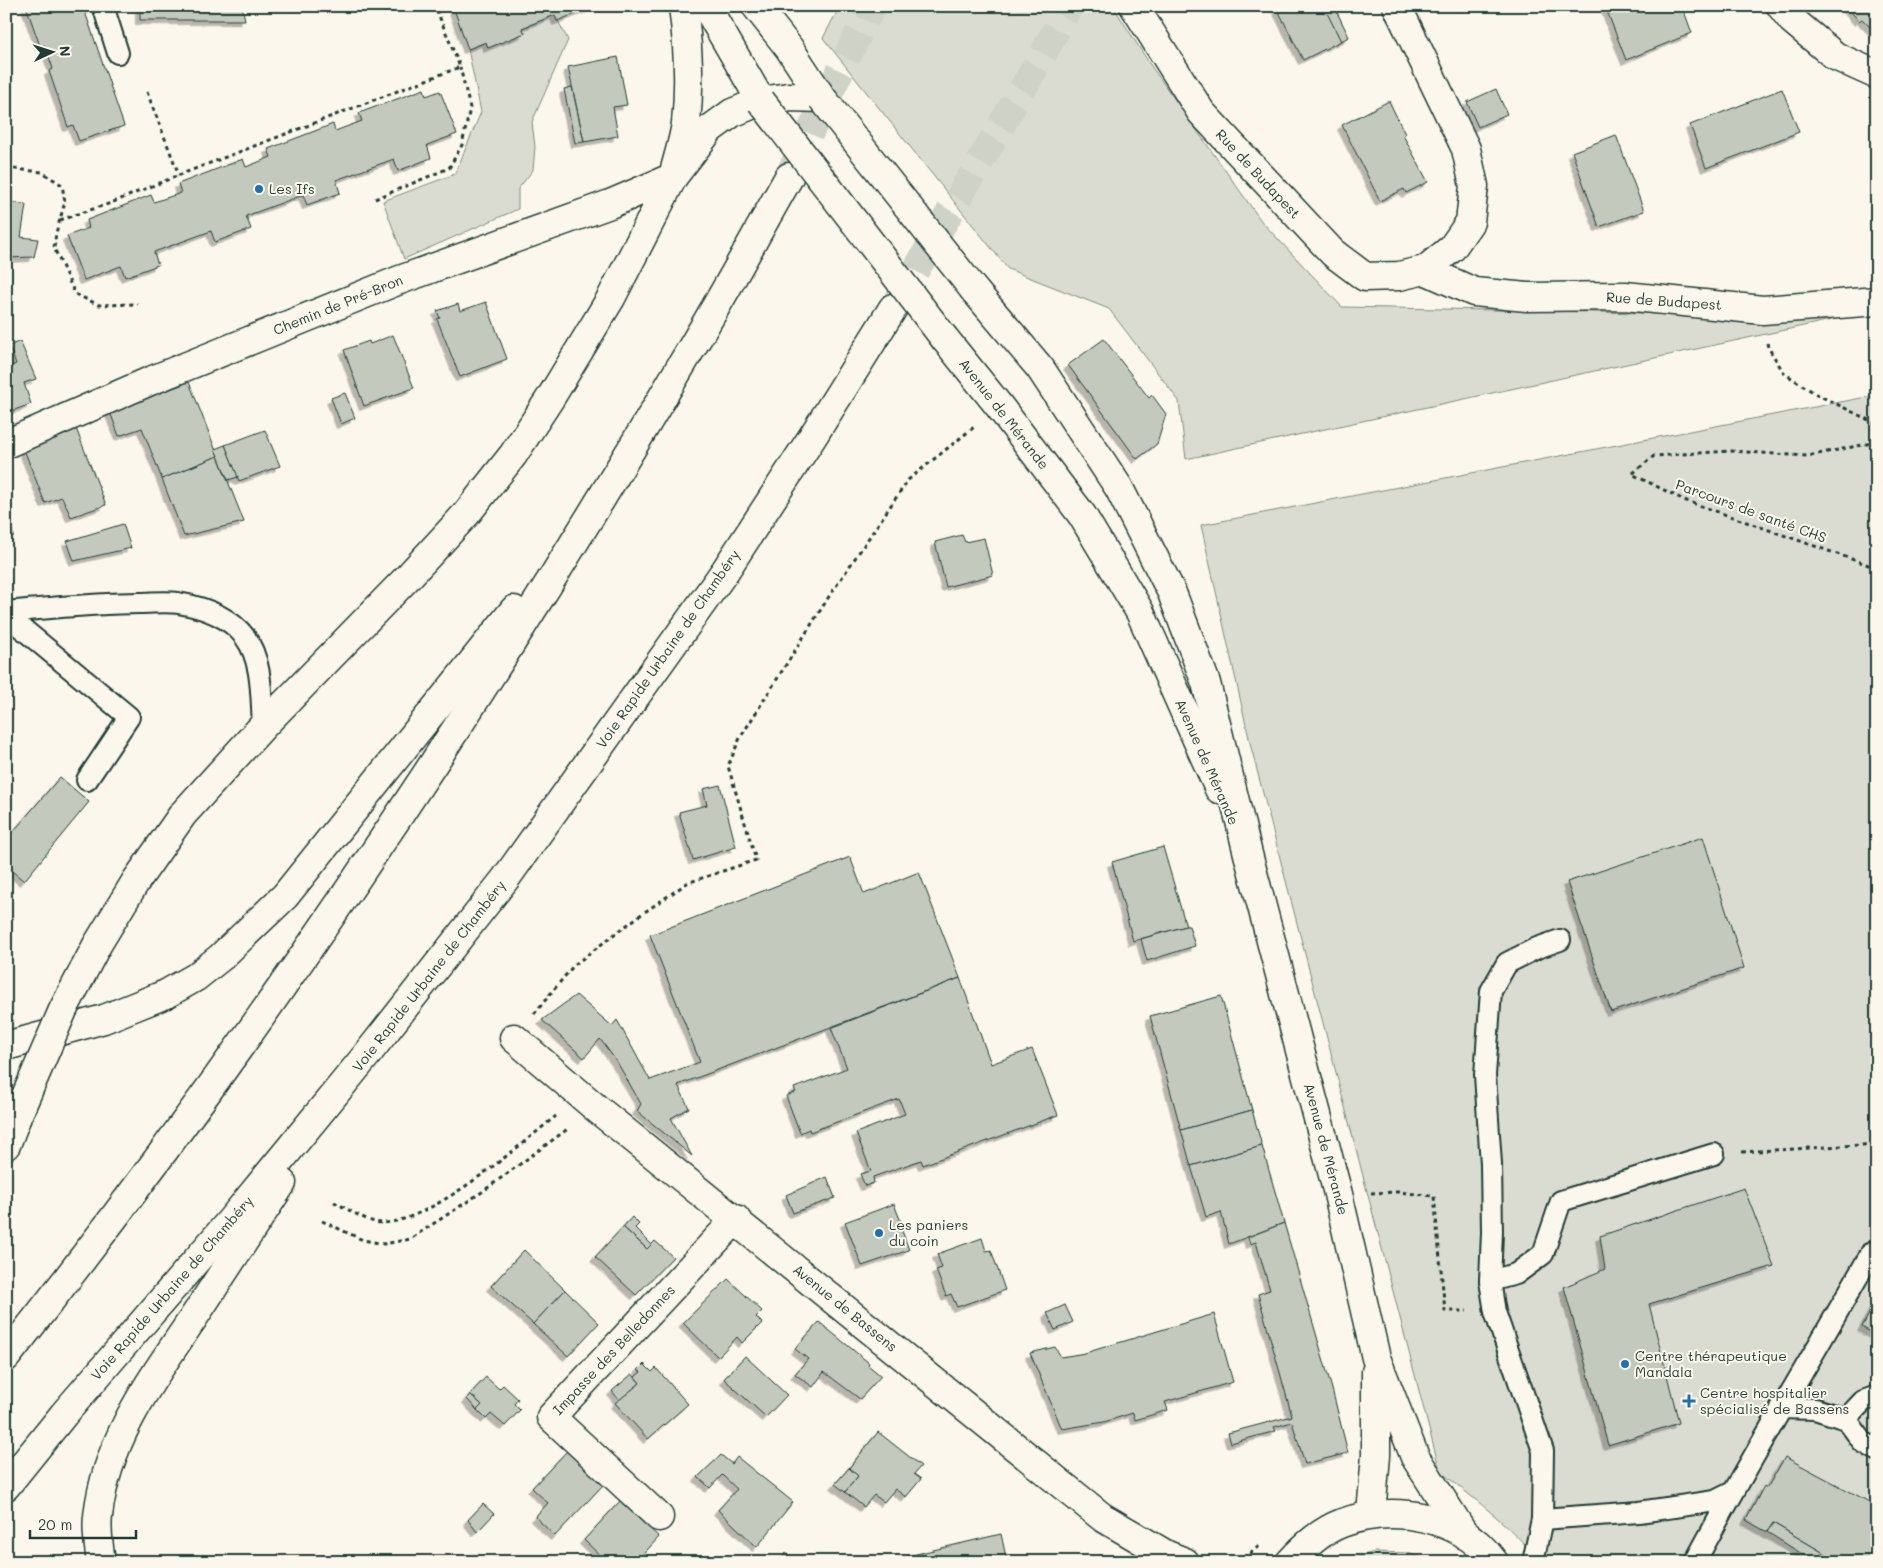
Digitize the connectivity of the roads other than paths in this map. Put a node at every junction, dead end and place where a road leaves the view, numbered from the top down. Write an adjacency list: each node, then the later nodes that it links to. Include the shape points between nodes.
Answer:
1 (103, 6): 8 (lane)
2 (683, 6): 12 (main road, via 688,73 686,124)
3 (706, 6): 11 (main road, Avenue de Mérande)
4 (756, 6): 10 (main road, Avenue de Mérande)
5 (1134, 6): 14 (main road, Rue de Budapest, via 1201,112 1333,254 1365,277 1399,276)
6 (1397, 6): 14 (main road, Rue de Budapest, via 1466,149 1474,186 1470,222 1452,248)
7 (1781, 6): 9 (main road, via 1792,20 1835,56)
8 (118, 53)
9 (1877, 75)
10 (822, 98): 11 (main road, via 788,97); 22 (main road, Avenue de Mérande, bridge, via 1040,368 1119,488 1172,593 1206,683)
11 (761, 101): 12 (main road, via 732,113 710,129); 22 (main road, Avenue de Mérande, bridge, via 1082,516 1140,612)
12 (674, 177): 17 (main road, Chemin de Pré-Bron, via 610,204 397,281 158,377); 20 (main road, via 611,298 514,455 467,513 409,576)
13 (789, 177): 18 (main road, via 695,343)
14 (1425, 270): 15 (main road, Rue de Budapest, via 1474,292 1526,298 1625,296 1763,310)
15 (1877, 301)
16 (893, 308): 26 (main road, Voie Rapide Urbaine de Chambéry, via 725,571 506,878)
17 (6, 444)
18 (594, 511): 25 (main road, via 313,862 248,933 196,977 166,994 104,1018); 32 (main road, via 421,785 295,968 200,1103)
19 (6, 613): 20 (lane, via 115,603 176,602 202,608 219,616 246,638 260,684); 21 (lane, via 129,717)
20 (263, 726): 27 (main road, bridge, via 183,814 136,881 63,1010)
21 (86, 780)
22 (1248, 854): 33 (main road, Avenue de Mérande, via 1338,1194)
23 (1560, 940): 31 (lane, via 1507,963 1491,991 1485,1075 1491,1164)
24 (514, 1038): 29 (main road, Avenue de Bassens)
25 (6, 1046)
26 (366, 1057): 38 (main road, Voie Rapide Urbaine de Chambéry); 44 (main road, via 139,1400 115,1446 101,1496 98,1542)
27 (6, 1145)
28 (1714, 1154): 31 (lane, via 1561,1201 1544,1254 1516,1274)
29 (736, 1219): 41 (main road, Impasse des Belledonnes, via 551,1417); 45 (main road, Avenue de Bassens, via 1102,1516 1167,1555)
30 (1877, 1251): 35 (lane, via 1871,1253)
31 (1490, 1281): 42 (lane, via 1495,1312 1543,1452)
32 (6, 1357)
33 (1376, 1358): 40 (main road, Avenue de Mérande, via 1376,1455); 43 (main road, Avenue de Mérande, via 1415,1457)
34 (1877, 1396): 36 (lane, via 1863,1401)
35 (1781, 1408): 36 (lane, via 1814,1409); 39 (lane)
36 (1846, 1419): 37 (lane, via 1862,1442)
37 (1877, 1450)
38 (6, 1486)
39 (1733, 1492): 42 (lane, via 1715,1501 1639,1512); 49 (lane)
40 (1371, 1514): 43 (main road, via 1404,1513 1436,1520); 46 (main road, via 1340,1524 1312,1540)
41 (659, 1517)
42 (1542, 1519): 48 (lane)
43 (1465, 1534): 47 (main road)
44 (101, 1562)
45 (1185, 1562)
46 (1290, 1562)
47 (1494, 1562)
48 (1533, 1562)
49 (1696, 1562)

